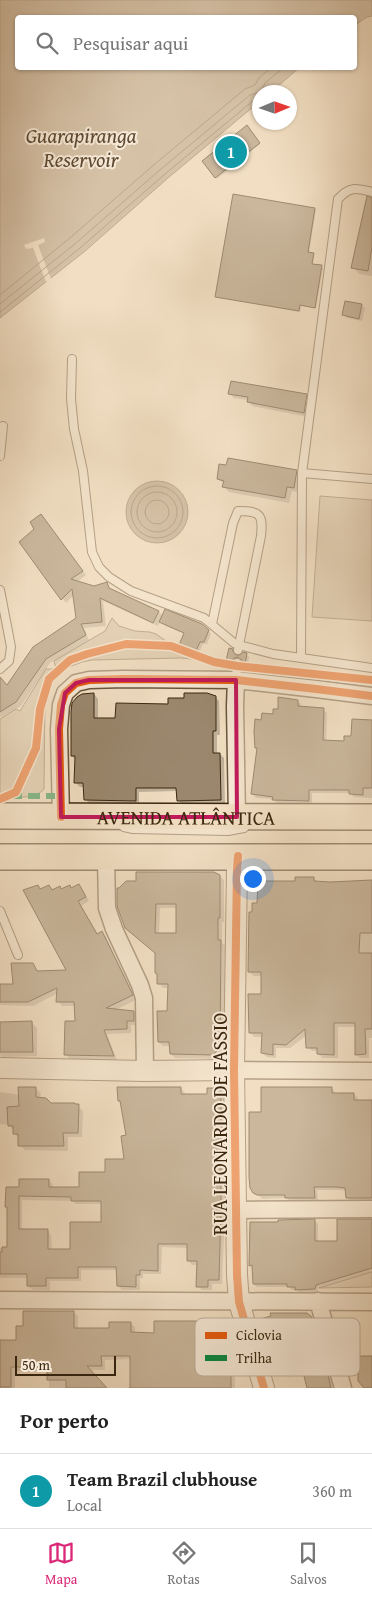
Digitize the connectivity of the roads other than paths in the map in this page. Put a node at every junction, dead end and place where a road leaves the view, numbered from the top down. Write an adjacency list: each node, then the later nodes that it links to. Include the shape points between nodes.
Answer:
1 (372, 192): 5 (lane, via 353,188 338,199)
2 (72, 359): 8 (lane, via 74,429 83,471 92,552 99,567 131,591 204,618)
3 (4, 426): 4 (lane)
4 (0, 456)
5 (302, 472): 6 (lane); 10 (lane)
6 (372, 479)
7 (0, 590): 13 (lane, via 11,647 8,661)
8 (212, 624): 9 (lane); 9 (lane, via 233,523 238,512 251,511 262,521)
9 (238, 647): 10 (lane)
10 (301, 657): 12 (lane)
11 (237, 663): 14 (lane)
12 (372, 668)
13 (0, 669)
14 (236, 680): 15 (street); 17 (street, via 124,679 89,680 76,684 65,693 61,705); 19 (street)
15 (372, 696)
16 (0, 816): 17 (main road, AVENIDA ATLÂNTICA)
17 (61, 817): 18 (main road, AVENIDA ATLÂNTICA)
18 (85, 817): 19 (main road, AVENIDA ATLÂNTICA); 20 (lane, via 133,829 228,831)
19 (237, 817): 20 (main road, AVENIDA ATLÂNTICA)
20 (300, 817): 21 (main road, AVENIDA ATLÂNTICA); 22 (main road, via 246,831)
21 (372, 817)
22 (238, 856): 24 (main road, AVENIDA ATLÂNTICA); 25 (main road, AVENIDA ATLÂNTICA); 29 (street, RUA LEONARDO DE FASSIO)
23 (0, 857): 24 (main road, AVENIDA ATLÂNTICA)
24 (106, 857): 30 (street, via 107,908 144,998)
25 (372, 857)
26 (0, 911): 27 (lane)
27 (18, 955)
28 (0, 1068): 30 (street)
29 (234, 1070): 30 (street); 31 (street); 33 (street, RUA LEONARDO DE FASSIO)
30 (145, 1071)
31 (372, 1071)
32 (372, 1209): 33 (street)
33 (236, 1210): 36 (street, RUA LEONARDO DE FASSIO)
34 (0, 1300): 36 (street)
35 (318, 1301): 36 (street); 37 (street); 39 (street)
36 (239, 1302): 38 (street, RUA LEONARDO DE FASSIO)
37 (372, 1302)
38 (244, 1318)
39 (323, 1318)

